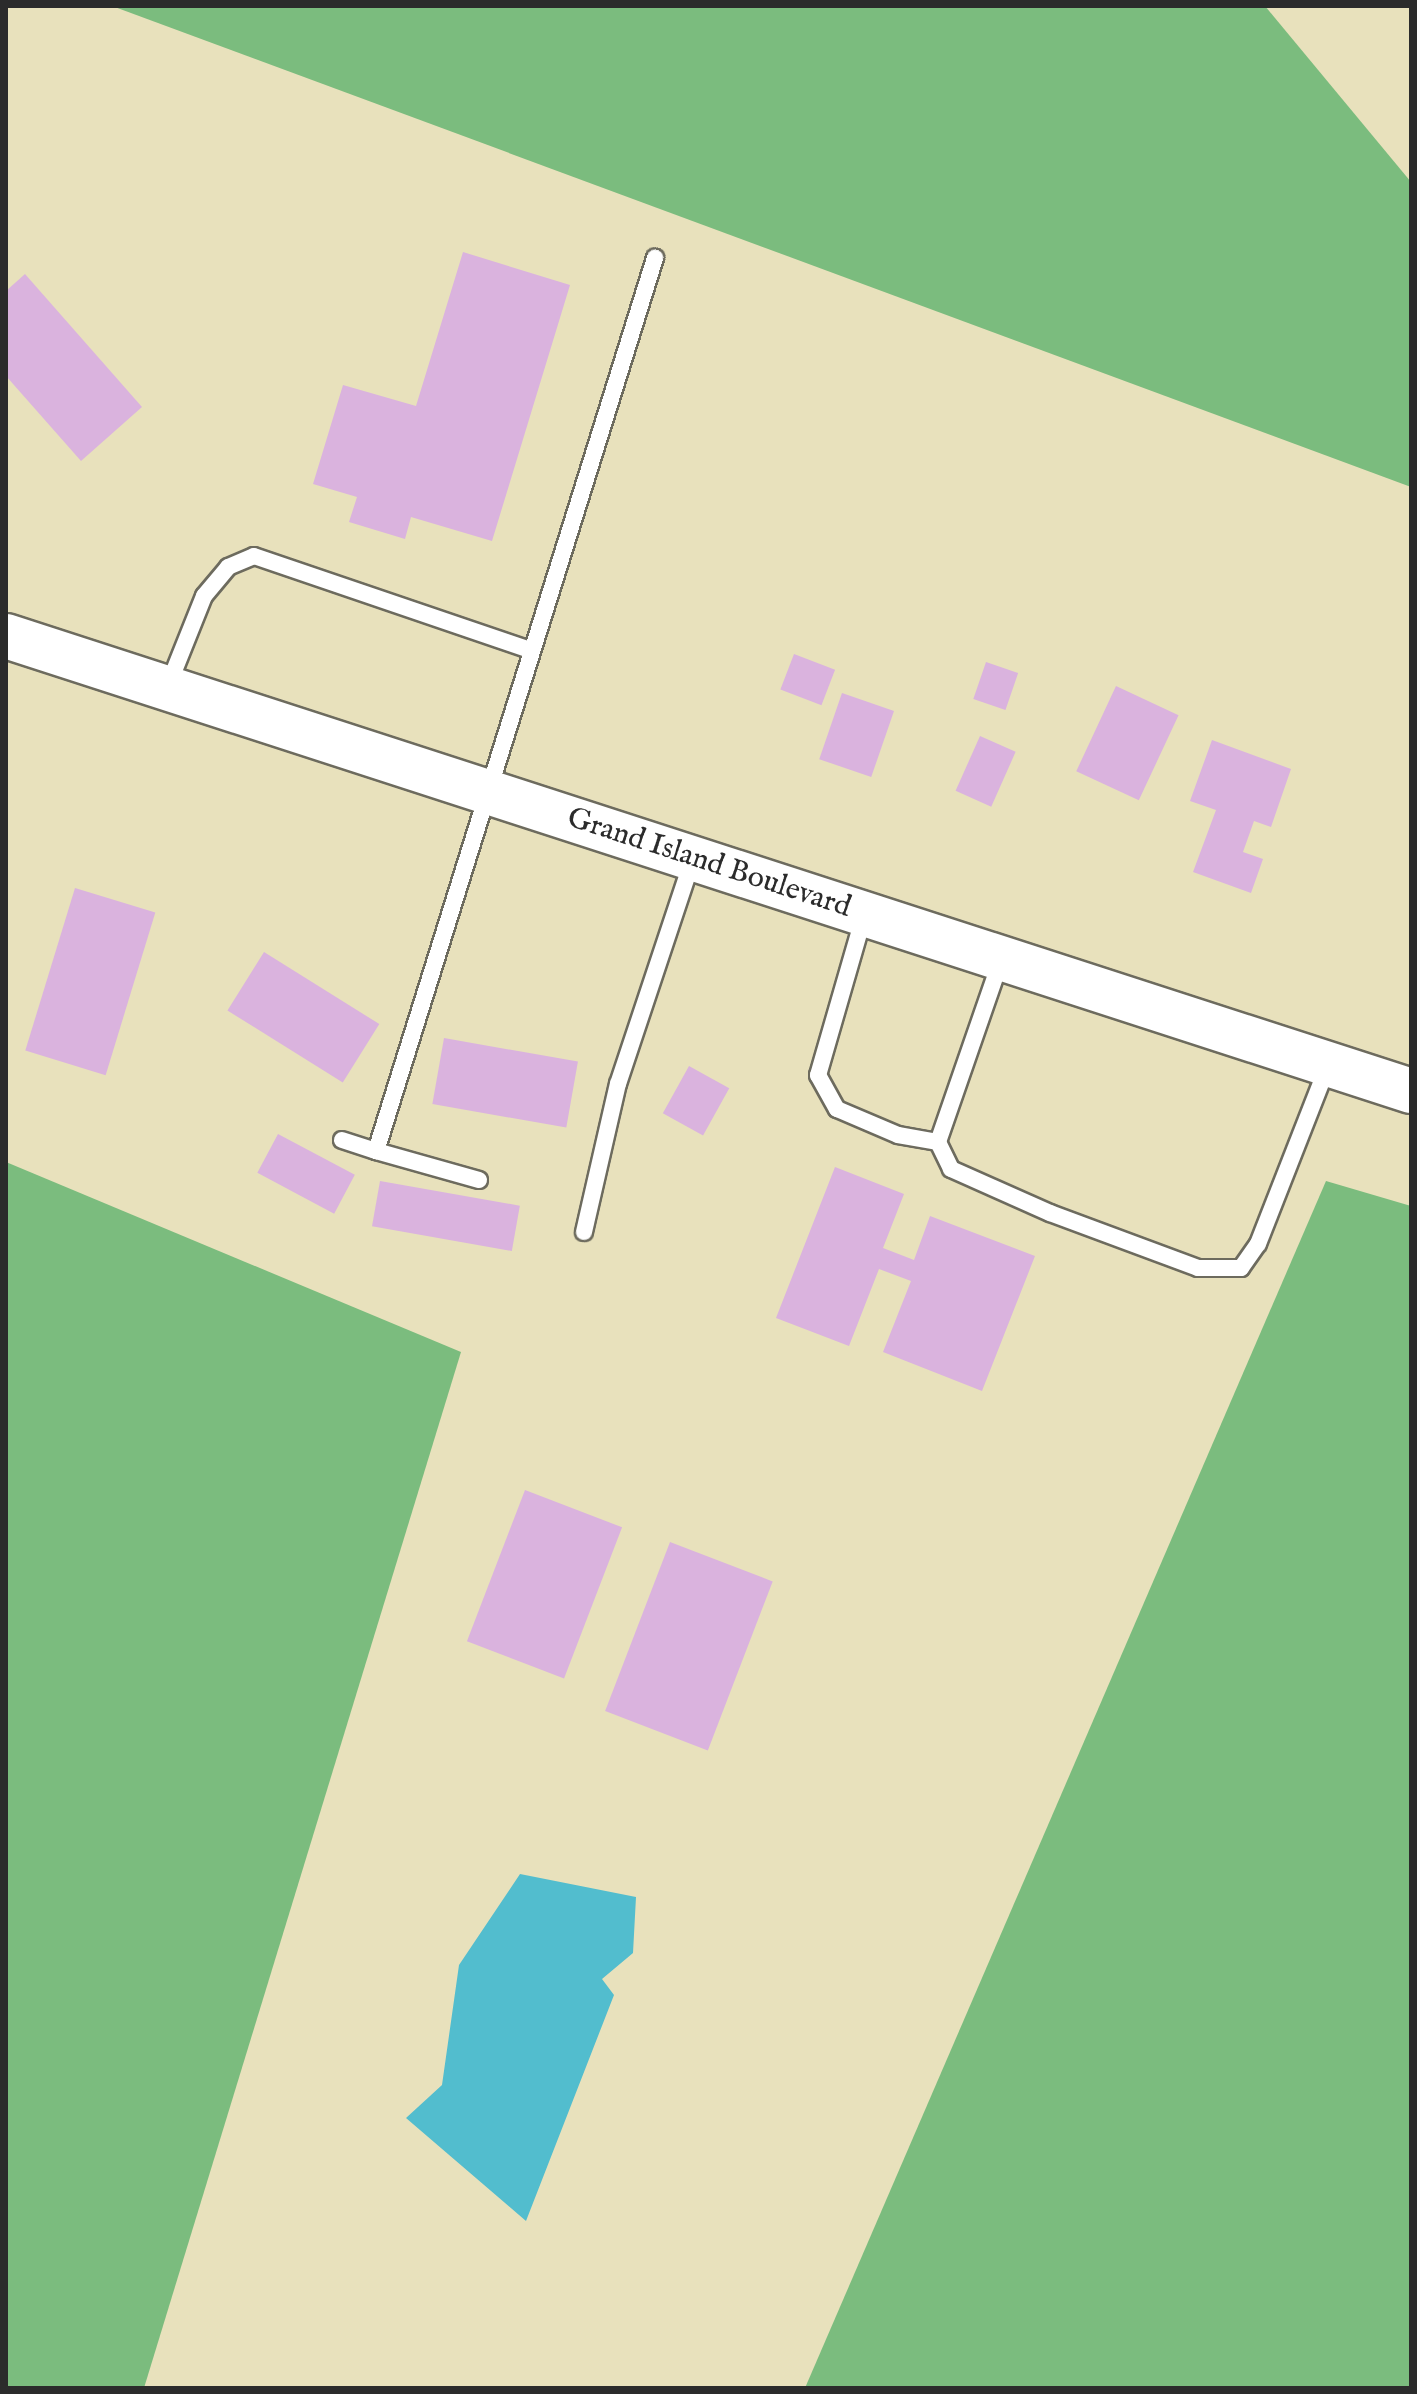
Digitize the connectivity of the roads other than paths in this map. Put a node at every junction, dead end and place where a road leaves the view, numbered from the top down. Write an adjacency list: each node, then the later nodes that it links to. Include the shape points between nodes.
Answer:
1 (655, 258): 3 (lane)
2 (6, 636): 4 (main road, Grand Island Boulevard)
3 (530, 650): 4 (lane, via 254,556 228,567 204,596); 5 (lane)
4 (167, 688): 5 (main road, Grand Island Boulevard)
5 (485, 791): 6 (main road, Grand Island Boulevard); 13 (lane)
6 (693, 858): 7 (main road, Grand Island Boulevard); 15 (lane, via 618,1084)
7 (865, 914): 8 (main road, Grand Island Boulevard); 12 (lane, via 818,1075 837,1109 865,1125)
8 (1001, 958): 9 (main road, Grand Island Boulevard); 12 (lane)
9 (1329, 1064): 10 (main road, Grand Island Boulevard); 12 (lane, via 1258,1244 1241,1268 1198,1268 1050,1213 951,1169)
10 (1411, 1091)
11 (342, 1140): 13 (lane)
12 (938, 1142)
13 (376, 1151): 14 (lane)
14 (479, 1180)
15 (584, 1232)

